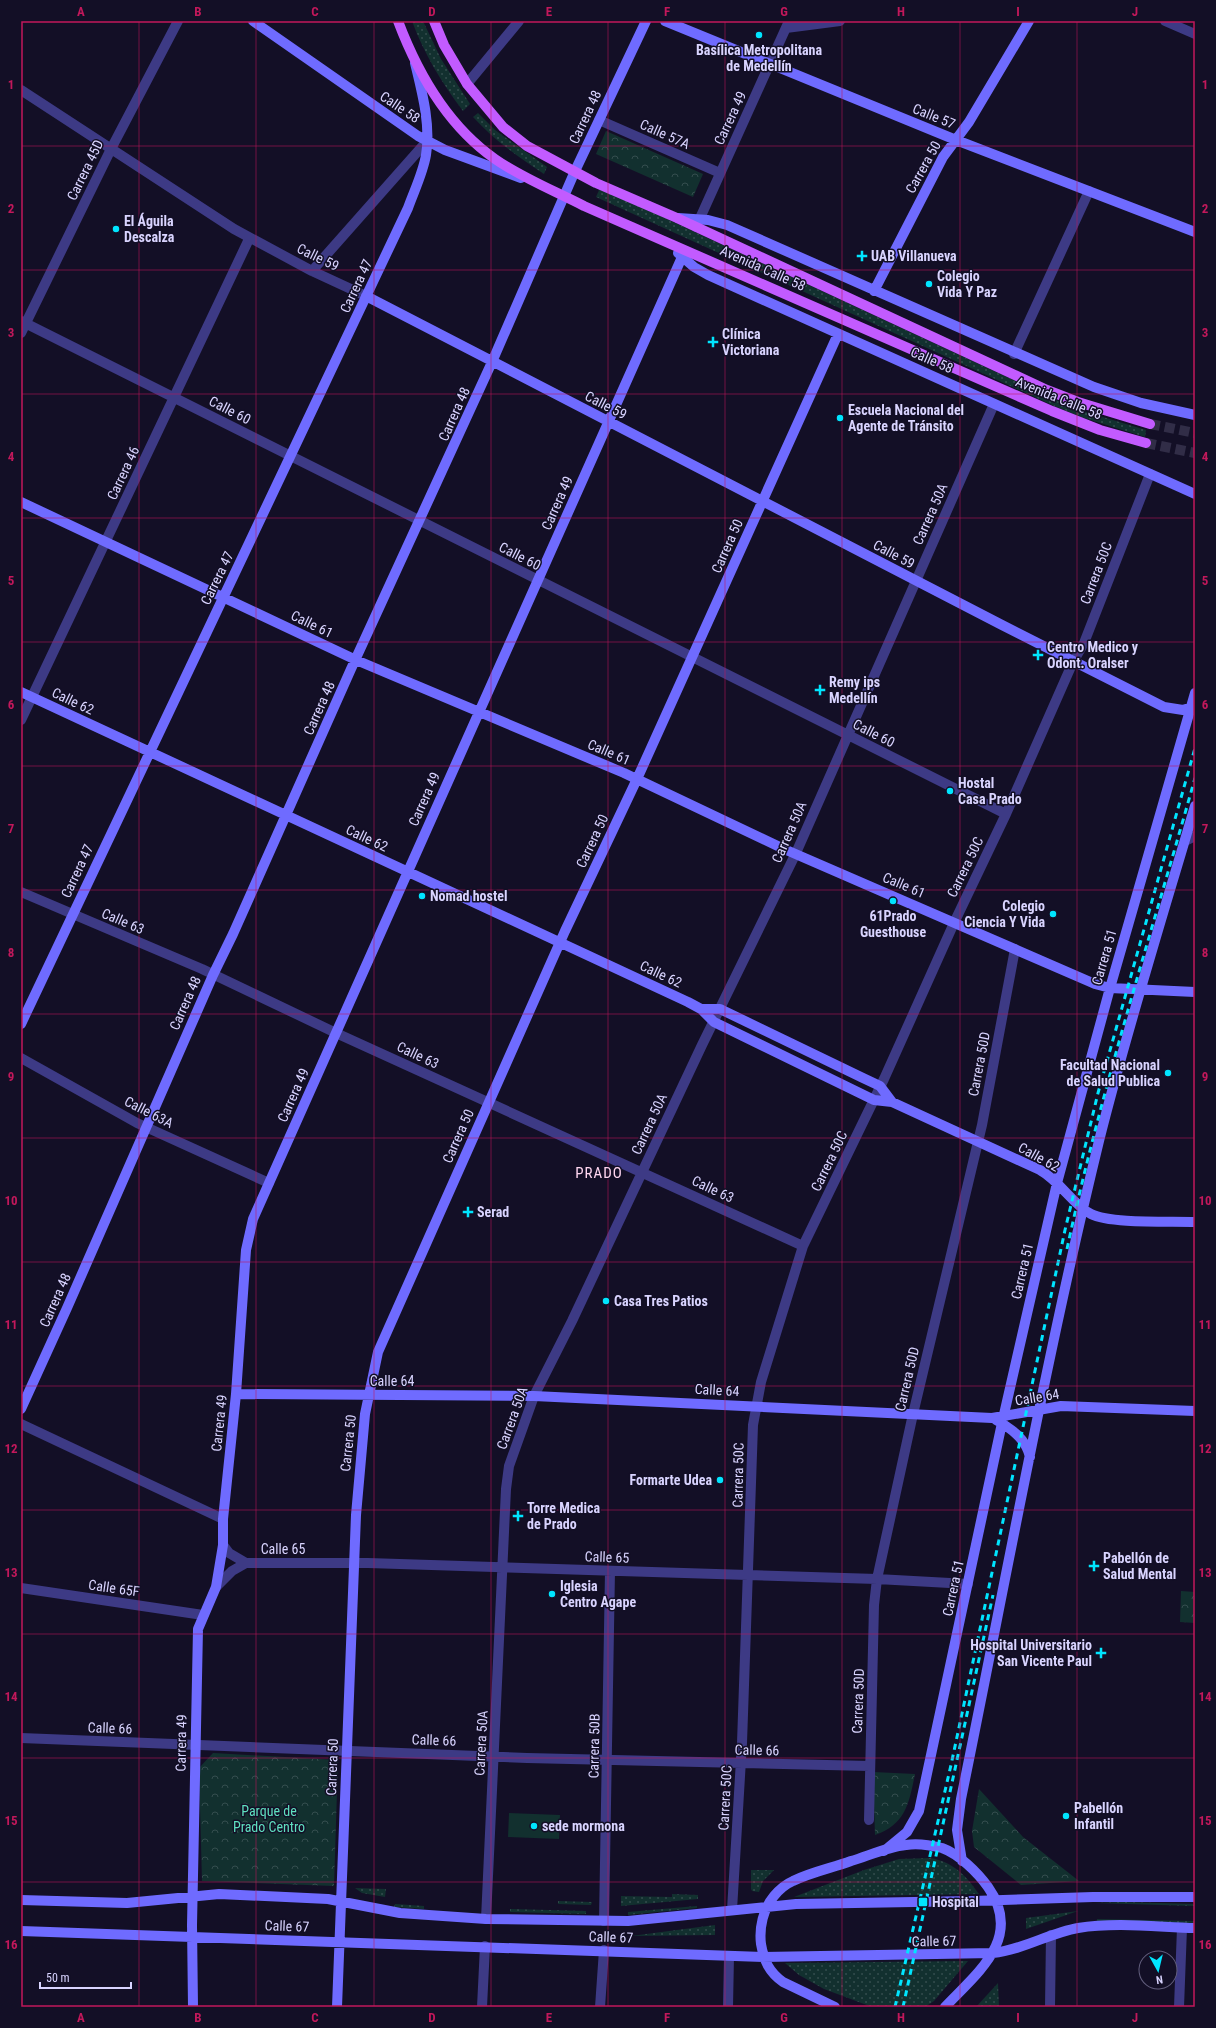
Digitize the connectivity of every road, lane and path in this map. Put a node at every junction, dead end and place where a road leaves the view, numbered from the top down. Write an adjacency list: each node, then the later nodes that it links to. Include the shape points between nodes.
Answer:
1 (178, 21): 20 (street, Carrera 45D)
2 (254, 21): 19 (main road, Calle 58)
3 (398, 21): 13 (main road, Avenida Calle 58)
4 (434, 21): 15 (main road, Avenida Calle 58, via 444,45)
5 (519, 21): 15 (street)
6 (646, 21): 17 (main road, Carrera 48)
7 (665, 21): 14 (main road, Calle 57)
8 (840, 21): 11 (street)
9 (1029, 21): 18 (main road, Carrera 50)
10 (1166, 21): 12 (street)
11 (788, 24): 14 (street, Carrera 49)
12 (1195, 34)
13 (413, 57): 19 (main road, Carrera 47, via 424,104); 23 (main road, Avenida Calle 58, via 440,103 473,142 501,163)
14 (770, 64): 18 (main road, Calle 57); 22 (street, Carrera 49)
15 (467, 84): 21 (main road, Avenida Calle 58, via 490,114 516,138)
16 (21, 90): 20 (street, Calle 59)
17 (599, 120): 21 (main road, Carrera 48); 22 (street, Calle 57A)
18 (956, 140): 24 (main road, Calle 57); 32 (main road, Carrera 50, via 943,157)
19 (427, 141): 23 (main road, Calle 58, via 457,155); 31 (street); 33 (main road, Carrera 47, via 424,166 408,208)
20 (111, 149): 28 (street, Calle 59); 34 (street, Carrera 45D)
21 (575, 171): 25 (main road, Carrera 48); 26 (main road, Avenida Calle 58, via 596,183 677,218)
22 (720, 173): 26 (street, Carrera 49)
23 (546, 187): 25 (main road, Avenida Calle 58)
24 (1089, 191): 27 (main road, Calle 57); 36 (street)
25 (564, 196): 29 (main road, Avenida Calle 58); 37 (main road, Carrera 48)
26 (697, 223): 32 (main road, via 718,222 727,225); 42 (main road, Avenida Calle 58, via 1047,390)
27 (1195, 232)
28 (250, 239): 31 (street, Calle 59); 38 (street, Carrera 46)
29 (665, 241): 30 (main road, Calle 58); 43 (main road, Avenida Calle 58, via 1063,416)
30 (682, 257): 35 (main road, Calle 58, via 708,275); 41 (main road, Carrera 49)
31 (312, 271): 33 (street, Calle 59)
32 (874, 291): 36 (main road)
33 (366, 296): 37 (main road, Calle 59); 44 (main road, Carrera 47)
34 (23, 326): 38 (street, Calle 60)
35 (838, 334): 39 (main road, Calle 58); 47 (main road, Carrera 50)
36 (1014, 354): 40 (main road, via 1116,396)
37 (492, 362): 41 (main road, Calle 59); 49 (main road, Carrera 48)
38 (174, 398): 44 (street, Calle 60); 50 (street, Carrera 46)
39 (994, 404): 45 (main road, Calle 58); 52 (street, Carrera 50A)
40 (1195, 415)
41 (609, 421): 47 (main road, Calle 59); 51 (main road, Carrera 49)
42 (1150, 424)
43 (1146, 443)
44 (290, 456): 49 (street, Calle 60); 53 (main road, Carrera 47)
45 (1150, 474): 46 (main road, Calle 58); 56 (street, Carrera 50C, via 1084,642)
46 (1195, 494)
47 (762, 501): 52 (main road, Calle 59); 54 (main road, Carrera 50)
48 (21, 502): 50 (main road, Calle 61)
49 (419, 521): 51 (street, Calle 60); 55 (main road, Carrera 48)
50 (106, 542): 53 (main road, Calle 61); 59 (street, Carrera 46)
51 (537, 580): 54 (street, Calle 60); 61 (main road, Carrera 49)
52 (916, 581): 56 (main road, Calle 59); 63 (street, Carrera 50A)
53 (223, 597): 55 (main road, Calle 61); 64 (main road, Carrera 47)
54 (692, 657): 63 (street, Calle 60); 65 (main road, Carrera 50)
55 (356, 660): 61 (main road, Calle 61); 68 (main road, Carrera 48)
56 (1073, 662): 60 (main road, Calle 59, via 1164,707); 67 (street, Carrera 50C)
57 (21, 692): 59 (main road, Calle 62)
58 (1195, 693): 60 (main road, Carrera 51)
59 (32, 697): 62 (street, Carrera 46); 64 (main road, Calle 62)
60 (1193, 707): 79 (main road, Carrera 51)
61 (478, 713): 65 (main road, Calle 61); 72 (main road, Carrera 49)
62 (21, 720)
63 (848, 736): 67 (street, Calle 60); 71 (street, Carrera 50A)
64 (149, 752): 68 (main road, Calle 62); 74 (main road, Carrera 47)
65 (637, 779): 71 (main road, Calle 61); 76 (main road, Carrera 50)
66 (1195, 806): 70 (main road)
67 (1006, 814): 75 (street, Carrera 50C)
68 (286, 815): 72 (main road, Calle 62); 78 (main road, Carrera 48)
69 (1195, 836): 70 (street)
70 (1185, 842): 80 (main road)
71 (796, 853): 75 (main road, Calle 61); 83 (street, Carrera 50A)
72 (407, 872): 76 (main road, Calle 62); 86 (main road, Carrera 49)
73 (21, 892): 74 (street, Calle 63)
74 (72, 914): 78 (street, Calle 63); 85 (main road, Carrera 47)
75 (954, 923): 77 (main road, Calle 61); 88 (street, Carrera 50C)
76 (560, 943): 82 (main road, Calle 62); 90 (main road, Carrera 50)
77 (1015, 949): 79 (main road, Calle 61); 93 (street, Carrera 50D)
78 (212, 975): 86 (street, Calle 63); 92 (main road, Carrera 48)
79 (1110, 988): 80 (main road, Calle 61); 96 (main road, Carrera 51)
80 (1140, 990): 81 (main road, Calle 61); 97 (main road)
81 (1195, 992)
82 (701, 1008): 83 (main road, Calle 62); 84 (main road, Calle 62)
83 (720, 1009): 84 (street, Carrera 50A); 88 (main road, Calle 62)
84 (714, 1022): 89 (main road, Calle 62); 94 (street, Carrera 50A)
85 (21, 1024)
86 (336, 1033): 90 (street, Calle 63); 95 (main road, Carrera 49)
87 (21, 1058): 92 (street, Calle 63A)
88 (880, 1086): 89 (street, Carrera 50C); 91 (main road, Calle 62)
89 (874, 1100): 91 (main road, Calle 62); 99 (street, Carrera 50C)
90 (488, 1102): 94 (street, Calle 63); 101 (main road, Carrera 50, via 390,1321 378,1352)
91 (892, 1102): 93 (main road, Calle 62)
92 (146, 1127): 95 (street, Calle 63A); 104 (main road, Carrera 48)
93 (978, 1142): 96 (main road, Calle 62, via 1046,1174); 107 (street, Carrera 50D)
94 (642, 1172): 99 (street, Calle 63); 102 (street, Carrera 50A, via 572,1322)
95 (269, 1183): 100 (main road, Carrera 49, via 253,1219 246,1250)
96 (1057, 1183): 97 (main road, Calle 62); 108 (main road, Carrera 51)
97 (1084, 1208): 98 (main road, Calle 62, via 1091,1214 1115,1219); 105 (main road)
98 (1195, 1222)
99 (803, 1246): 103 (street, Carrera 50C)
100 (236, 1394): 101 (main road, Calle 64); 111 (main road, Carrera 49)
101 (370, 1395): 102 (main road, Calle 64); 114 (main road, Carrera 50, via 365,1414)
102 (534, 1396): 103 (main road, Calle 64); 115 (street, Carrera 50A, via 509,1466)
103 (755, 1406): 107 (main road, Calle 64); 117 (street, Carrera 50C)
104 (21, 1409)
105 (1040, 1409): 106 (main road, Calle 64, via 1066,1406); 108 (main road, Calle 64); 110 (main road)
106 (1195, 1411)
107 (913, 1414): 108 (main road, Calle 64); 118 (street, Carrera 50D)
108 (1003, 1420): 110 (main road, via 1024,1443); 119 (main road, Carrera 51)
109 (21, 1424): 111 (street)
110 (1030, 1459): 132 (main road, via 960,1805 957,1839)
111 (223, 1519): 112 (main road, Carrera 49)
112 (223, 1545): 113 (street, Calle 65, via 229,1553); 120 (main road, Carrera 49)
113 (246, 1563): 114 (street, Calle 65); 120 (street, Calle 65, via 232,1571)
114 (353, 1563): 115 (street, Calle 65); 125 (main road, Carrera 50)
115 (503, 1568): 116 (street, Calle 65); 126 (street, Carrera 50A)
116 (610, 1571): 117 (street, Calle 65); 127 (street, Carrera 50B)
117 (749, 1575): 118 (street, Calle 65); 128 (street, Carrera 50C)
118 (877, 1579): 119 (street, Calle 65); 129 (street, Carrera 50D, via 874,1605)
119 (968, 1584): 131 (main road, Carrera 51, via 919,1811 907,1832)
120 (216, 1587): 122 (main road, Carrera 49)
121 (21, 1588): 122 (street, Calle 65F)
122 (203, 1615): 124 (main road, Carrera 49, via 198,1629)
123 (21, 1738): 124 (street, Calle 66)
124 (195, 1745): 125 (street, Calle 66); 133 (main road, Carrera 49)
125 (346, 1751): 126 (street, Calle 66); 137 (main road, Carrera 50)
126 (494, 1757): 127 (street, Calle 66); 140 (street, Carrera 50A)
127 (608, 1760): 128 (street, Calle 66); 141 (street, Carrera 50B)
128 (741, 1763): 129 (street, Calle 66); 139 (street, Carrera 50C)
129 (870, 1766): 130 (street, Carrera 50D)
130 (869, 1820)
131 (884, 1851): 132 (main road, via 905,1845 929,1845 950,1852); 138 (main road, via 792,1881 774,1896)
132 (962, 1861): 136 (main road, via 983,1881)
133 (192, 1896): 135 (main road, Calle 67, via 127,1903); 137 (main road, Calle 67, via 219,1894 308,1897); 146 (main road, Carrera 49)
134 (1195, 1897): 136 (main road, Calle 67)
135 (21, 1900)
136 (995, 1900): 138 (main road, Calle 67); 150 (main road, via 1000,1925 999,1940)
137 (341, 1901): 140 (main road, Calle 67, via 387,1912); 147 (main road, Carrera 50)
138 (767, 1906): 139 (main road, Calle 67); 152 (main road, via 760,1936)
139 (732, 1910): 141 (main road, Calle 67, via 636,1921)
140 (486, 1919): 141 (main road, Calle 67)
141 (604, 1921)
142 (1182, 1928): 143 (main road, Calle 67); 145 (main road, Calle 67, via 1094,1926); 162 (street)
143 (1195, 1928)
144 (21, 1931): 146 (main road, Calle 67)
145 (1051, 1935): 150 (main road, Calle 67, via 1015,1949); 161 (street)
146 (193, 1937): 147 (main road, Calle 67); 154 (main road, Carrera 49)
147 (340, 1942): 148 (main road, Calle 67); 155 (main road, Carrera 50)
148 (485, 1946): 149 (main road, Calle 67); 156 (street)
149 (604, 1950): 151 (main road, Calle 67); 157 (street)
150 (993, 1953): 152 (main road, Calle 67); 160 (main road)
151 (729, 1956): 152 (main road, Calle 67); 158 (street)
152 (763, 1957): 153 (main road, via 776,1977)
153 (828, 2005): 159 (main road)
154 (193, 2007)
155 (337, 2007)
156 (482, 2007)
157 (600, 2007)
158 (728, 2007)
159 (835, 2007)
160 (945, 2007)
161 (1050, 2007)
162 (1179, 2007)

